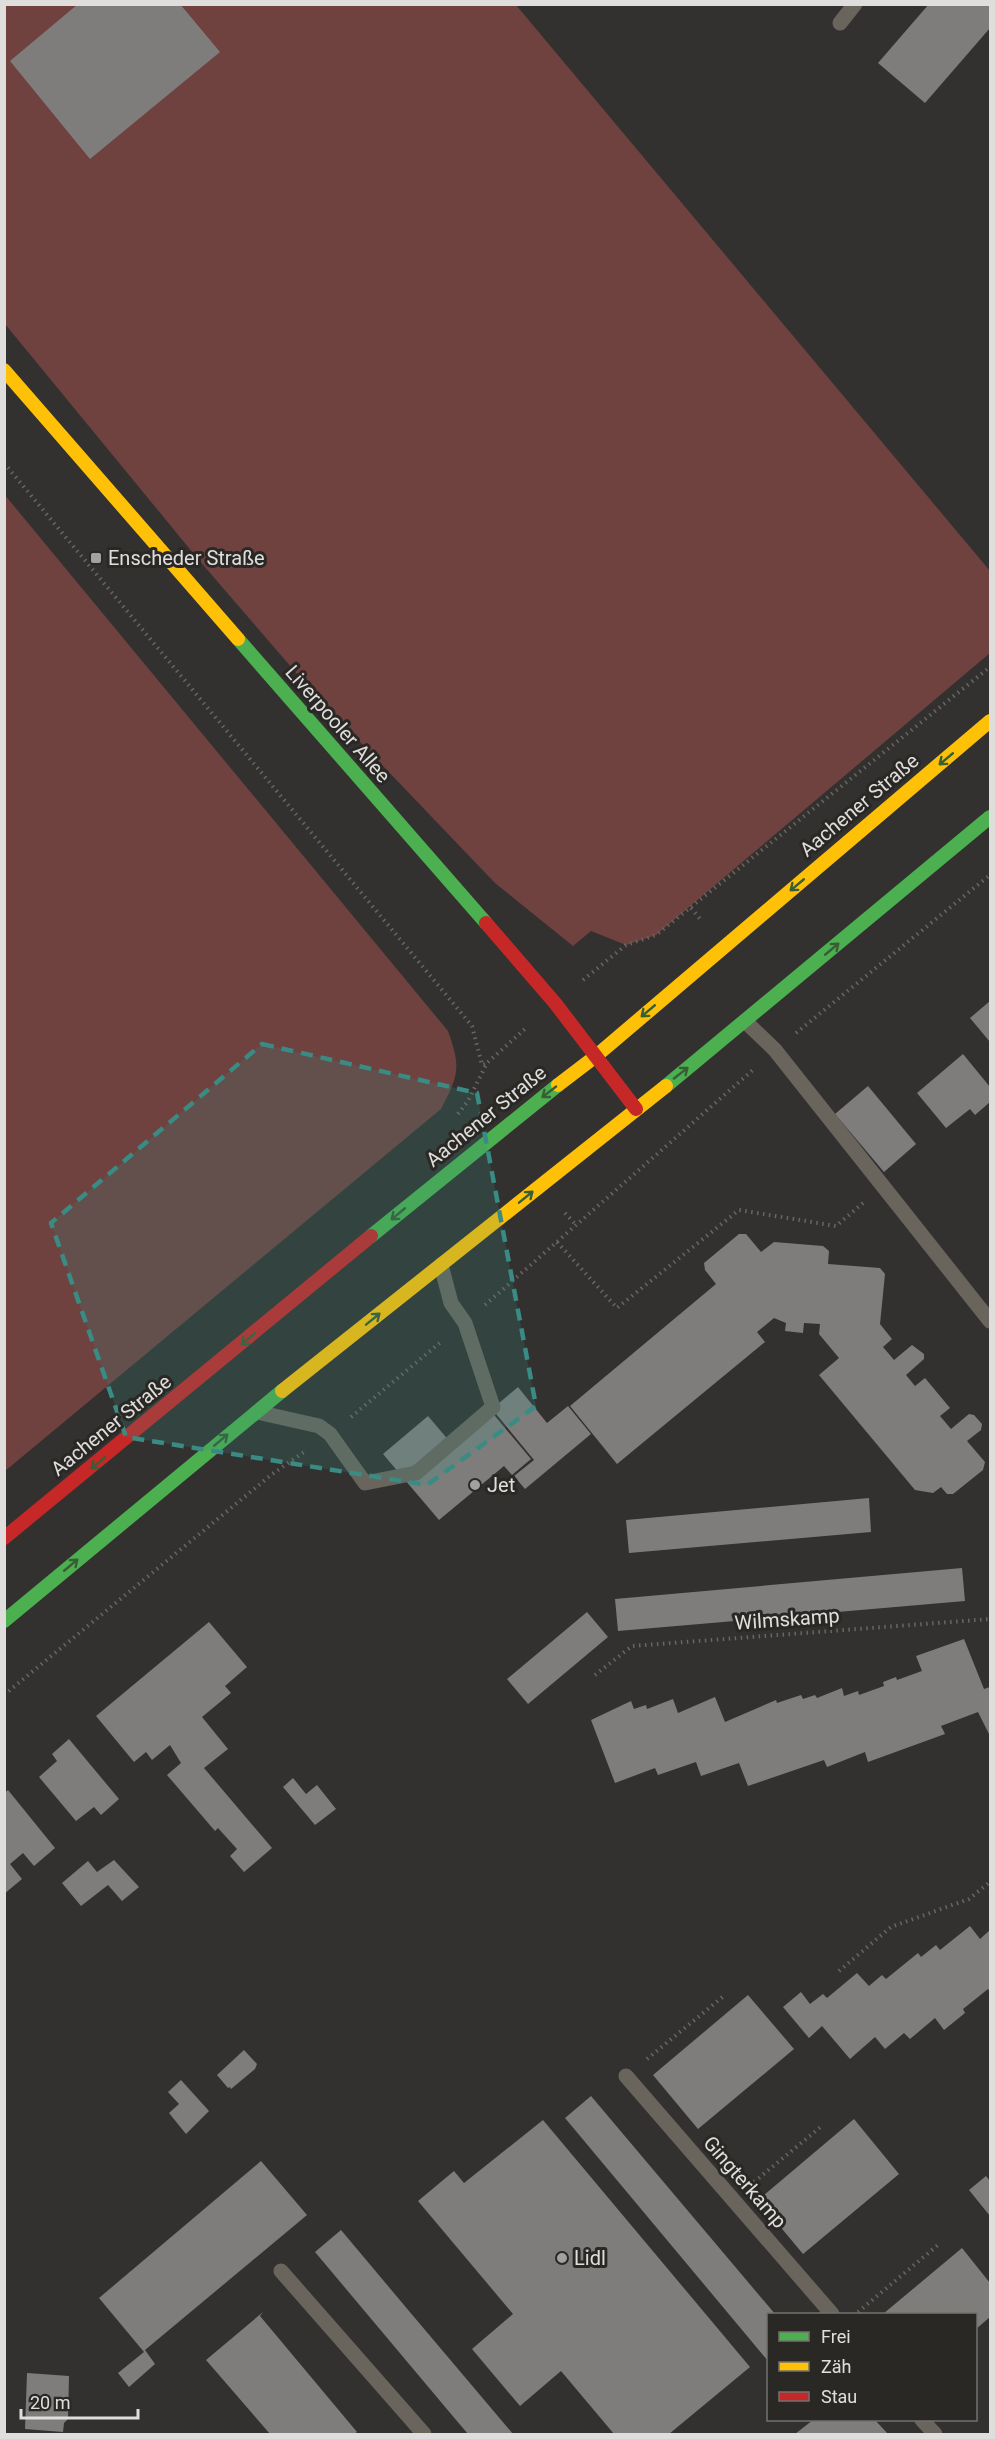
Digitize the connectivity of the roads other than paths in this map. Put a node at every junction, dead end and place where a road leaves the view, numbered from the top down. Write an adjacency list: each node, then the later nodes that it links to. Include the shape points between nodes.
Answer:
1 (855, 4): 2 (lane)
2 (840, 23)
3 (4, 370): 7 (main road, Liverpooler Allee, via 555,1003)
4 (990, 722): 7 (main road, Aachener Straße, one-way to 7)
5 (990, 817): 6 (main road, one-way to 5)
6 (746, 1022): 8 (main road, one-way to 6); 10 (lane, via 775,1050)
7 (596, 1056): 8 (main road, Liverpooler Allee); 12 (main road, Aachener Straße, one-way to 12, via 496,1133)
8 (636, 1109): 9 (main road, one-way to 8)
9 (441, 1264): 11 (main road, one-way to 9); 11 (lane, via 451,1302 465,1323 494,1407 416,1473 365,1483 330,1434 319,1426)
10 (990, 1321)
11 (257, 1412): 13 (main road, one-way to 11)
12 (4, 1538)
13 (4, 1621)
14 (626, 2076): 16 (lane, Gingterkamp)
15 (281, 2271): 18 (lane)
16 (831, 2313)
17 (923, 2421): 19 (lane)
18 (423, 2434)
19 (935, 2434)

